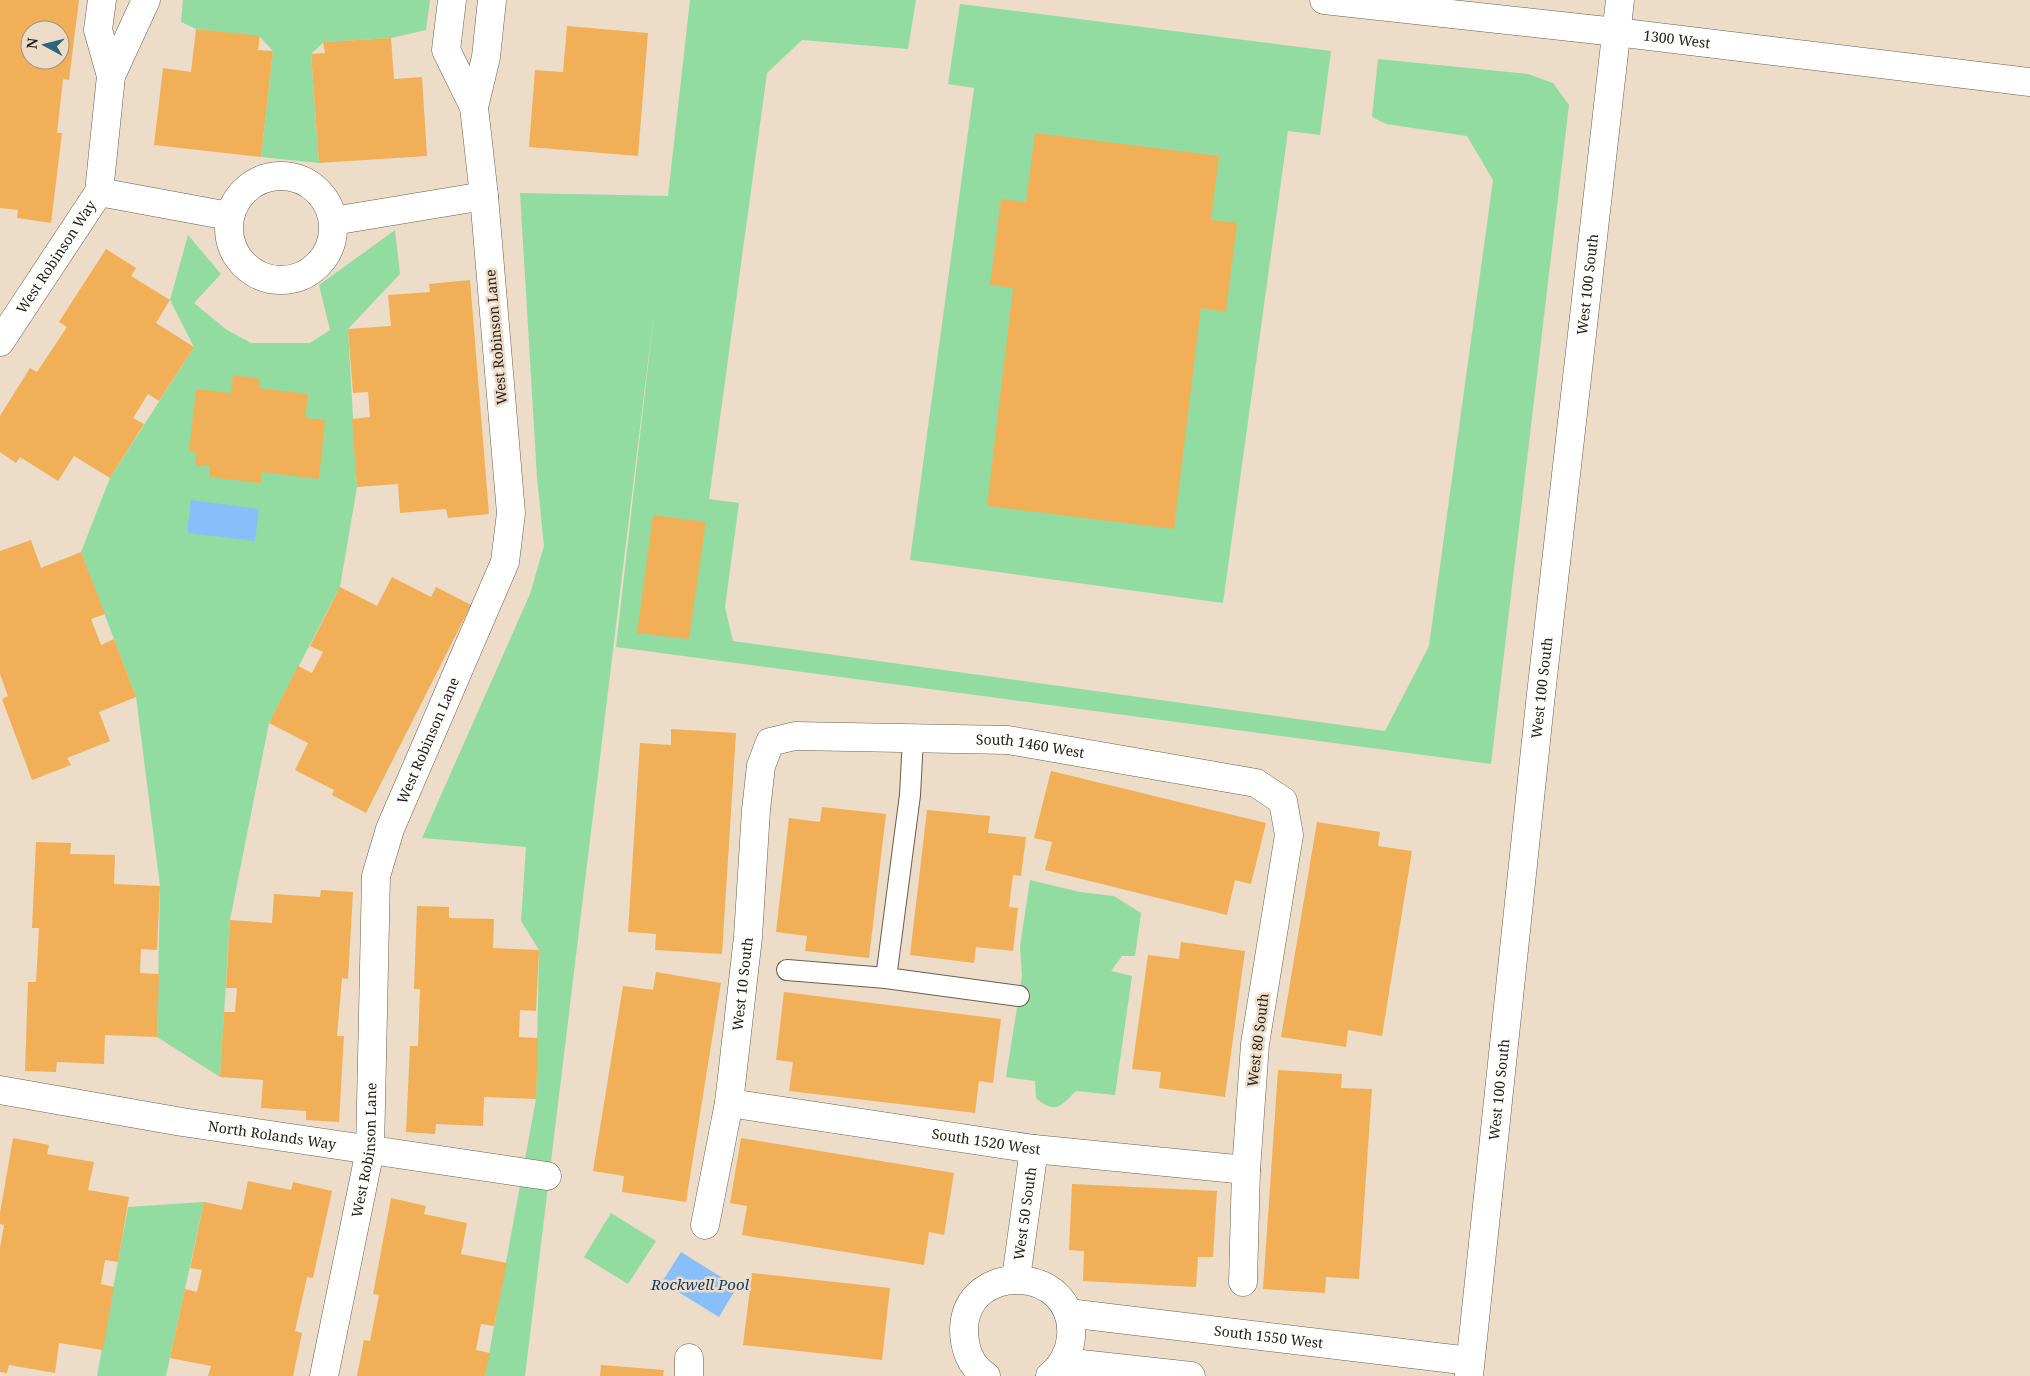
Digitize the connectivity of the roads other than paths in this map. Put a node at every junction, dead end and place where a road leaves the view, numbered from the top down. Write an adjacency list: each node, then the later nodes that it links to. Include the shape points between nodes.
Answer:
1 (102, 0): 8 (street, via 98,30)
2 (146, 0): 8 (street)
3 (452, 0): 10 (street, West Robinson Lane, via 446,50)
4 (492, 0): 10 (street, West Robinson Lane, via 486,57)
5 (1324, 0): 7 (street, 1300 West)
6 (1620, 0): 7 (street, West 100 South)
7 (1616, 32): 9 (street, 1300 West); 32 (street, West 100 South, via 1538,720)
8 (111, 76): 11 (street, West Robinson Way)
9 (2030, 82)
10 (474, 107): 12 (street, West Robinson Lane)
11 (99, 192): 13 (street); 15 (street, West Robinson Way)
12 (484, 196): 14 (street); 25 (street, West Robinson Lane, via 510,523 505,562 390,828 376,876)
13 (229, 216): 14 (street, via 246,188 262,179 280,175 301,179 317,189 328,204); 14 (street, via 228,235 237,259 251,272 272,281 308,274 319,264 330,249)
14 (334, 221)
15 (0, 342)
16 (914, 738): 17 (street, South 1460 West, via 795,736); 18 (street, South 1460 West, via 1008,740 1256,783); 20 (lane, via 910,795)
17 (770, 742): 23 (street, West 10 South, via 761,766 756,810 748,938)
18 (1283, 801): 26 (street, West 80 South, via 1289,835 1255,1044)
19 (787, 970): 20 (lane)
20 (886, 978): 21 (lane)
21 (1019, 996)
22 (0, 1090): 25 (street, North Rolands Way)
23 (729, 1103): 24 (street, South 1520 West); 28 (street, West 10 South)
24 (1034, 1149): 26 (street, South 1520 West); 29 (street, West 50 South)
25 (370, 1150): 27 (street, North Rolands Way); 34 (street, West Robinson Lane)
26 (1246, 1170): 30 (street, West 80 South)
27 (547, 1176)
28 (705, 1225)
29 (1016, 1278): 31 (street, via 1048,1288); 35 (street, via 998,1282 982,1292 964,1323 964,1342 970,1359)
30 (1242, 1282)
31 (1068, 1313): 32 (street, South 1550 West); 33 (street, via 1070,1346)
32 (1470, 1368)
33 (1056, 1369): 36 (street)
34 (324, 1376)
35 (986, 1376)
36 (1191, 1376)

